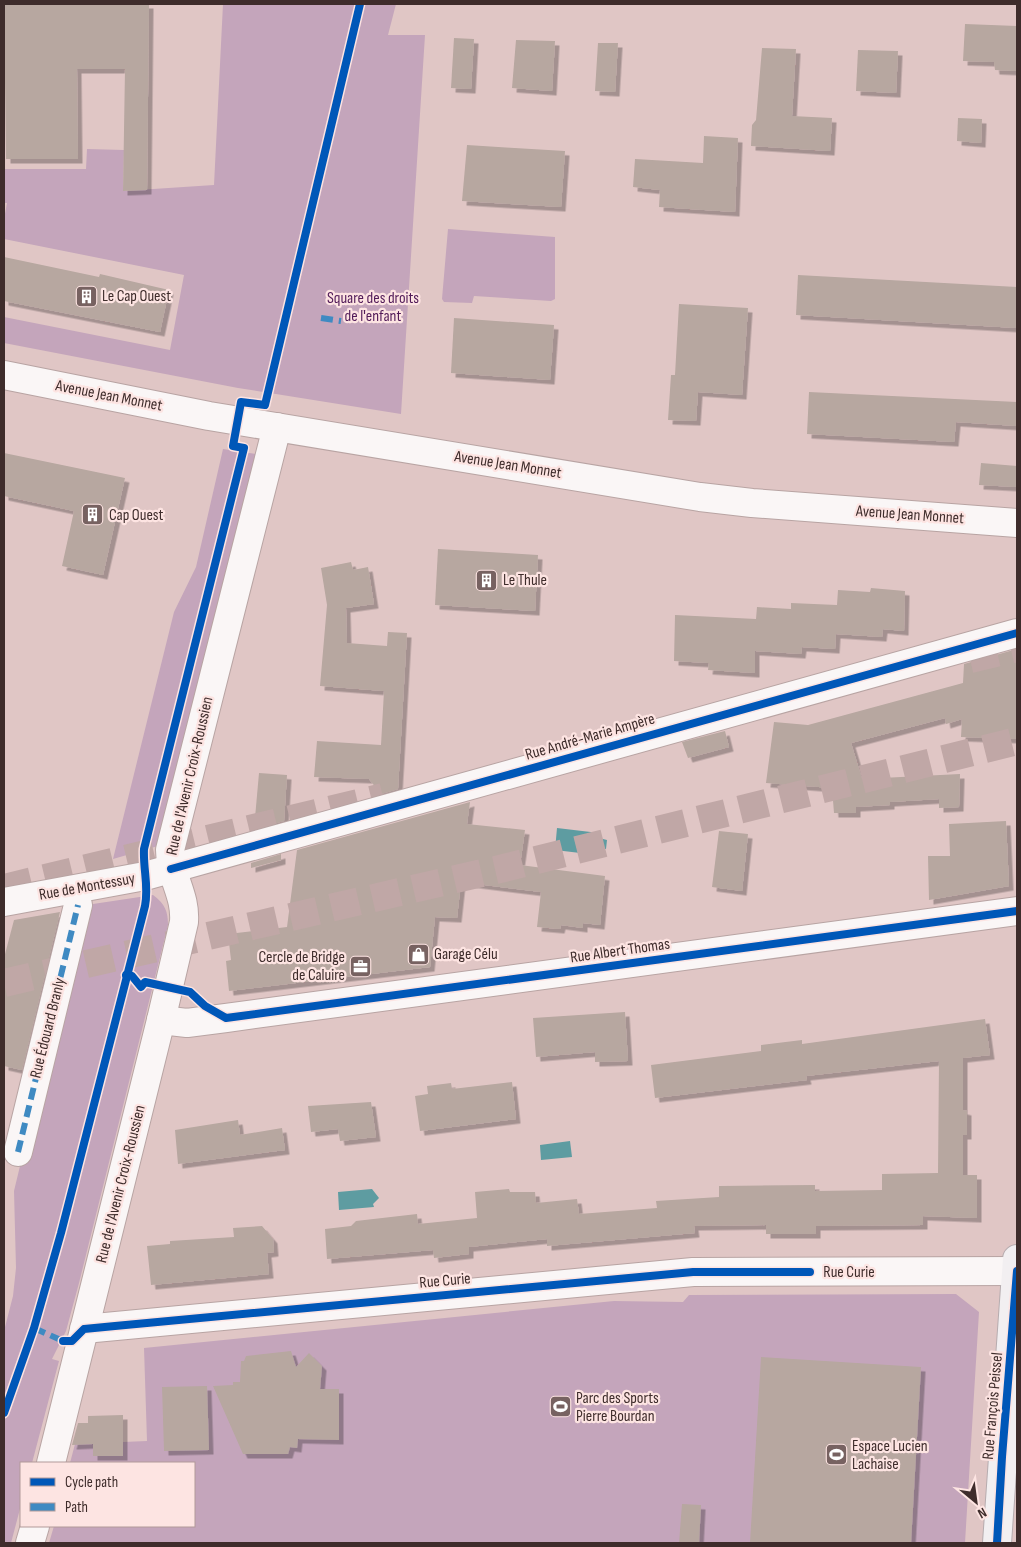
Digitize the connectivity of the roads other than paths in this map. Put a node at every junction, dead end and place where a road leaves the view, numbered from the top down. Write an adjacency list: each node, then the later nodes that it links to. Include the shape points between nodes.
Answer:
1 (4, 375): 2 (street, Avenue Jean Monnet)
2 (277, 427): 3 (street, Avenue Jean Monnet, via 752,503); 5 (street, Rue de l'Avenir Croix-Roussien, via 170,850)
3 (1017, 524)
4 (1017, 633): 5 (street, Rue André-Marie Ampère)
5 (171, 869): 6 (street, Rue de Montessuy); 9 (street, Rue de l'Avenir Croix-Roussien, via 185,907)
6 (4, 902)
7 (78, 905): 10 (street, Rue Édouard Branly)
8 (1017, 911): 9 (street, Rue Albert Thomas, via 187,1023)
9 (161, 1020): 12 (street, Rue de l'Avenir Croix-Roussien)
10 (18, 1152)
11 (1017, 1267): 12 (street, Rue Curie, via 693,1272); 16 (main road, Rue François Peissel)
12 (84, 1329): 13 (street, Rue de l'Avenir Croix-Roussien)
13 (51, 1462)
14 (34, 1527): 15 (street)
15 (30, 1543)
16 (997, 1543)

